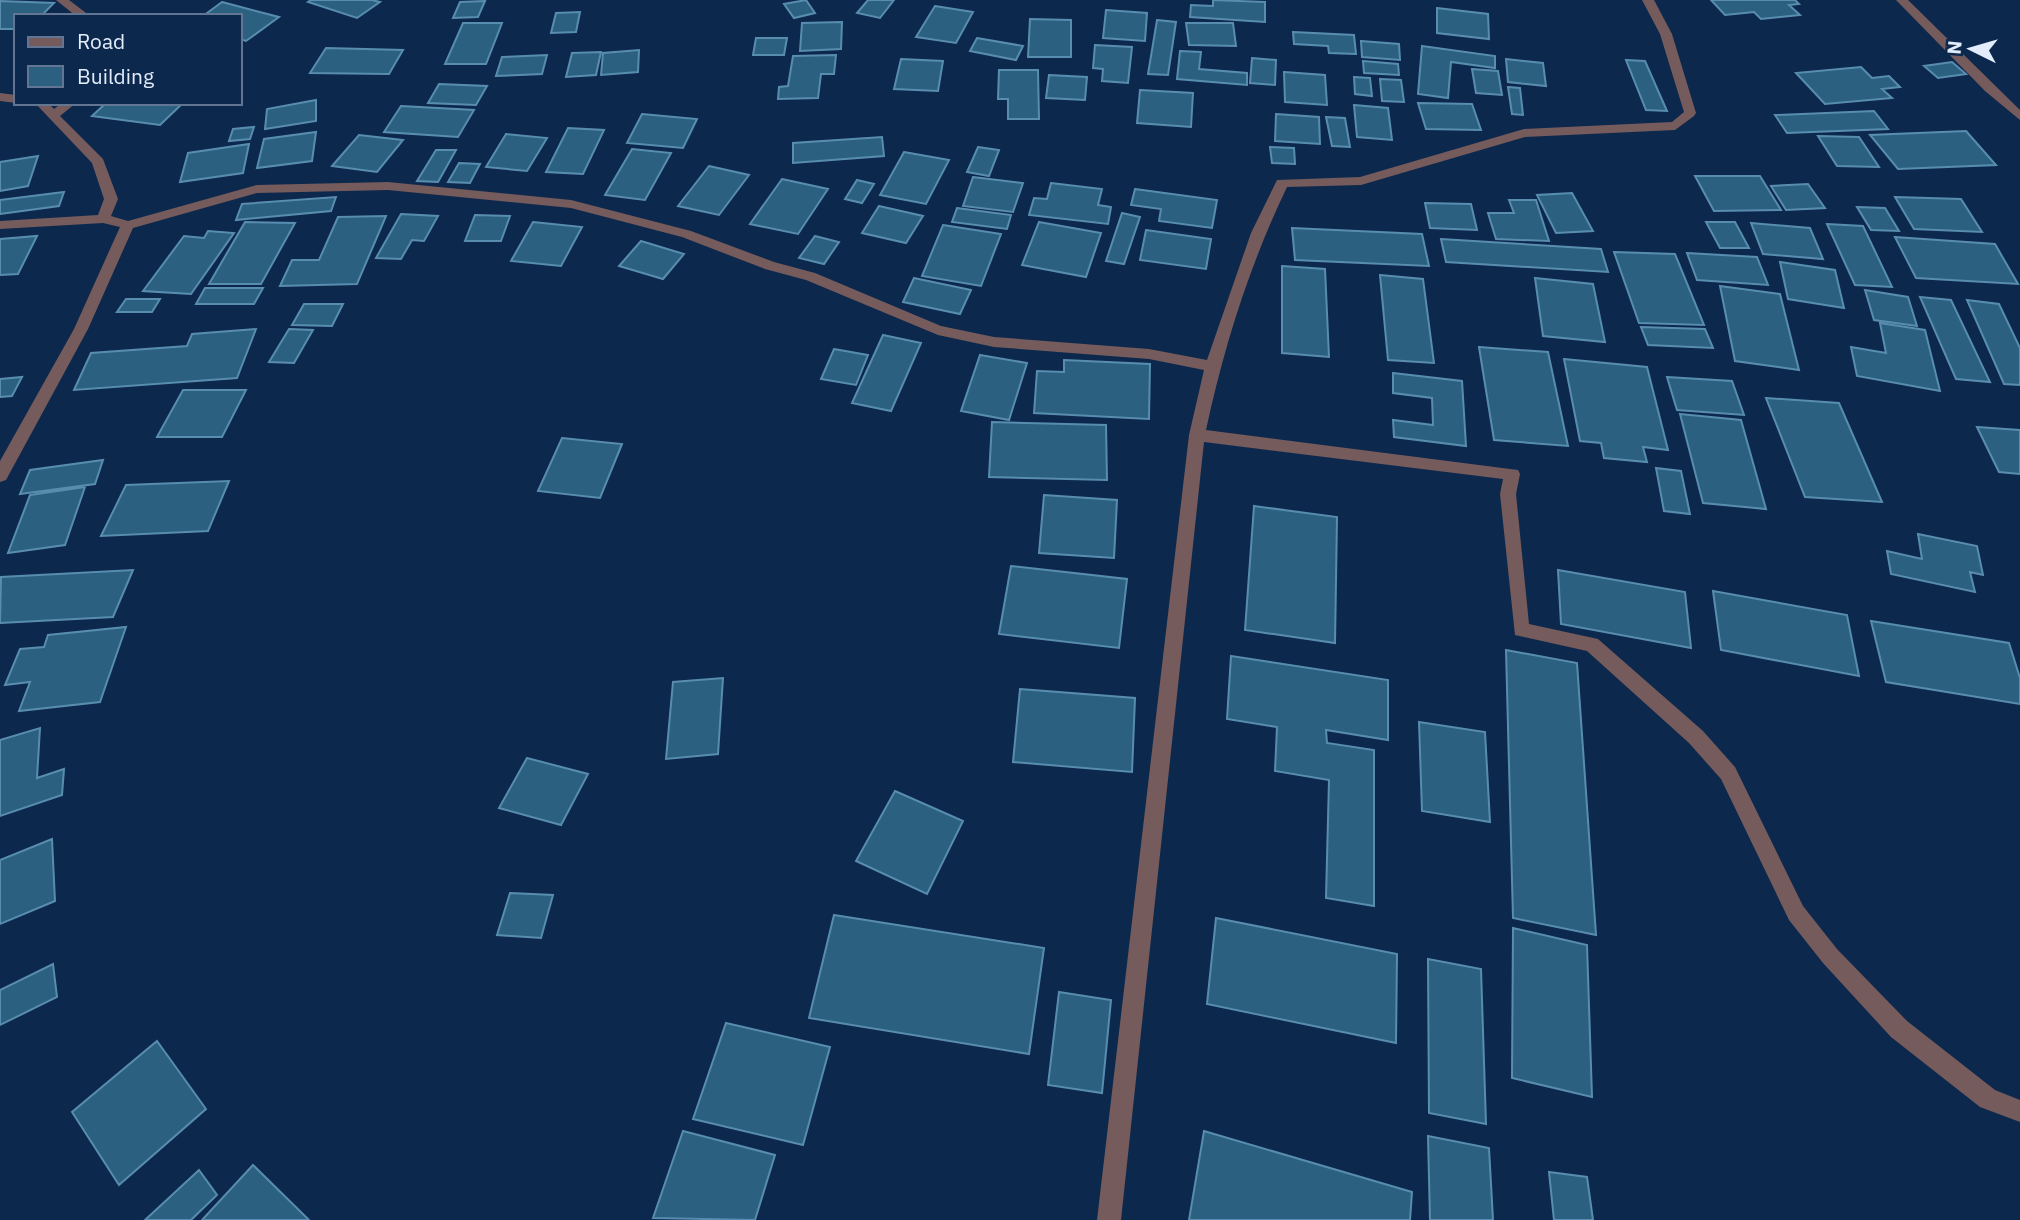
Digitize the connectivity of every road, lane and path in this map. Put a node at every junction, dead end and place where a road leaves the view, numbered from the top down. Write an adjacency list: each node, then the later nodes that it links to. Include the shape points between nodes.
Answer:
1 (62, 0): 4 (street)
2 (1647, 0): 12 (street, via 1666,34 1690,113 1675,126 1524,133 1361,181 1282,183 1258,233)
3 (1902, 0): 8 (street, via 1982,84)
4 (81, 14)
5 (43, 105): 7 (street)
6 (67, 105): 7 (street)
7 (53, 115): 9 (street, via 98,162 111,199)
8 (2020, 116)
9 (103, 219): 10 (street); 11 (street)
10 (0, 225)
11 (128, 225): 12 (street, via 257,189 387,186 571,204 687,234 810,276 938,330 994,342 1149,354); 14 (street, via 81,329)
12 (1212, 366): 13 (street)
13 (1197, 435): 15 (street, via 1512,474 1508,494 1521,630 1592,644 1696,737 1728,773 1796,913 1830,956 1899,1029 1988,1099); 16 (street)
14 (0, 476)
15 (2020, 1111)
16 (1109, 1220)

